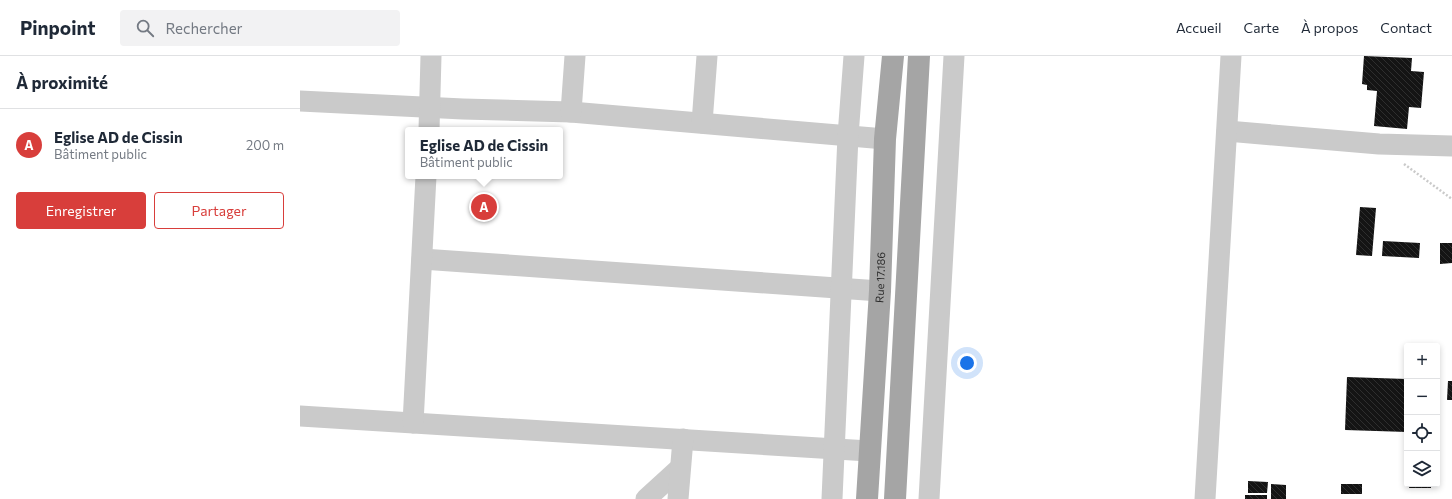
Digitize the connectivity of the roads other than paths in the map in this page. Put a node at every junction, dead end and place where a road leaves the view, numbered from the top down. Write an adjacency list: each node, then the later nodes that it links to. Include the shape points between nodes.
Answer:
1 (431, 56): 10 (street)
2 (575, 56): 11 (street)
3 (707, 56): 12 (street)
4 (854, 56): 15 (street)
5 (893, 56): 16 (main road, Rue 17.186)
6 (919, 56): 32 (main road)
7 (954, 56): 33 (street)
8 (1231, 56): 14 (street)
9 (300, 106): 10 (street)
10 (430, 106): 11 (street); 13 (street)
11 (571, 112): 12 (street)
12 (702, 123): 15 (street)
13 (428, 127)
14 (1227, 131): 17 (street, via 1379,144); 34 (street)
15 (848, 136): 16 (street); 20 (street)
16 (885, 139): 21 (main road, Rue 17.186)
17 (1452, 146)
18 (426, 179): 19 (street)
19 (422, 259): 20 (street); 23 (street)
20 (842, 288): 21 (street); 25 (street)
21 (880, 291): 26 (main road, Rue 17.186)
22 (300, 416): 23 (street)
23 (413, 423): 24 (street)
24 (683, 439): 25 (street); 27 (street)
25 (835, 449): 26 (street); 30 (street)
26 (869, 451): 31 (main road, Rue 17.186)
27 (680, 468): 28 (street); 29 (street)
28 (646, 499)
29 (678, 499)
30 (832, 499)
31 (867, 499)
32 (895, 499)
33 (929, 499)
34 (1205, 499)

